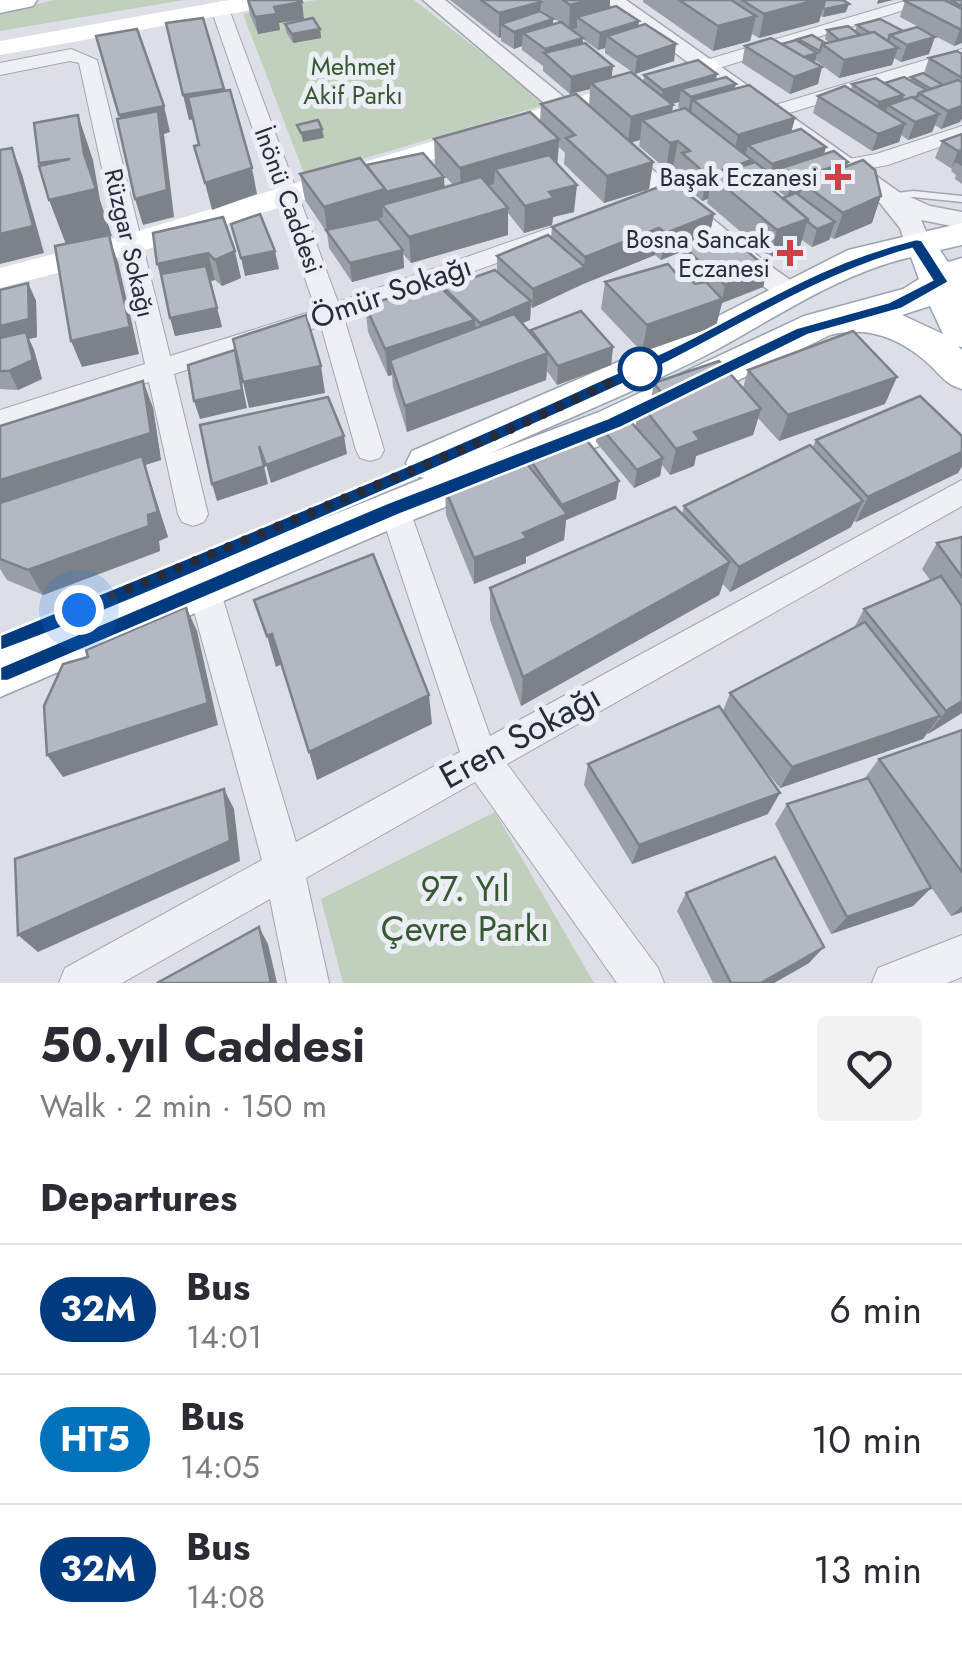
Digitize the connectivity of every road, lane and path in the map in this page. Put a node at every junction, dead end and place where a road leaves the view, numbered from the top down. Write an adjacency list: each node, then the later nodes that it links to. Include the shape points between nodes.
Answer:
1 (24, 0): 8 (main road)
2 (268, 0): 7 (main road)
3 (433, 0): 15 (street)
4 (613, 0): 13 (street)
5 (847, 0): 9 (street)
6 (926, 0): 9 (street)
7 (221, 4): 10 (main road); 11 (main road); 19 (street, İnönü Caddesi)
8 (0, 5)
9 (872, 14): 12 (street); 13 (street)
10 (0, 38)
11 (0, 48)
12 (958, 60): 16 (street)
13 (706, 66): 15 (main road); 16 (street)
14 (0, 68): 25 (street, Rüzgar Sokağı, via 71,55 88,60)
15 (566, 107): 19 (main road); 29 (street, via 657,198)
16 (772, 112): 18 (street)
17 (962, 132): 18 (street)
18 (846, 166): 20 (street)
19 (286, 197): 25 (main road); 30 (street, İnönü Caddesi)
20 (890, 197): 21 (lane); 23 (street); 26 (street, via 913,227)
21 (962, 200)
22 (610, 214): 30 (street, Ömür Sokağı)
23 (962, 220)
24 (962, 234): 26 (main road)
25 (130, 244): 28 (main road); 33 (street, Rüzgar Sokağı)
26 (916, 244): 27 (main road); 29 (main road, via 861,258)
27 (952, 276): 31 (main road, via 916,298); 32 (main road)
28 (0, 278)
29 (794, 292): 31 (main road, via 809,307); 41 (main road, via 513,428)
30 (330, 314): 33 (street, Ömür Sokağı); 36 (street, İnönü Caddesi)
31 (853, 318): 34 (main road, via 908,332 934,346); 38 (main road, via 802,332 614,423)
32 (962, 334)
33 (160, 370): 35 (street, Ömür Sokağı); 39 (street, Rüzgar Sokağı)
34 (962, 376)
35 (0, 420)
36 (370, 450)
37 (962, 492): 43 (street, Eren Sokağı)
38 (394, 508): 40 (main road); 43 (street)
39 (192, 514)
40 (204, 589): 42 (main road); 44 (street)
41 (0, 642)
42 (0, 674)
43 (480, 758): 44 (street, Eren Sokağı); 48 (street)
44 (284, 867): 46 (street, Eren Sokağı); 47 (street)
45 (962, 956): 49 (street)
46 (80, 983)
47 (308, 983)
48 (643, 983)
49 (894, 983)

